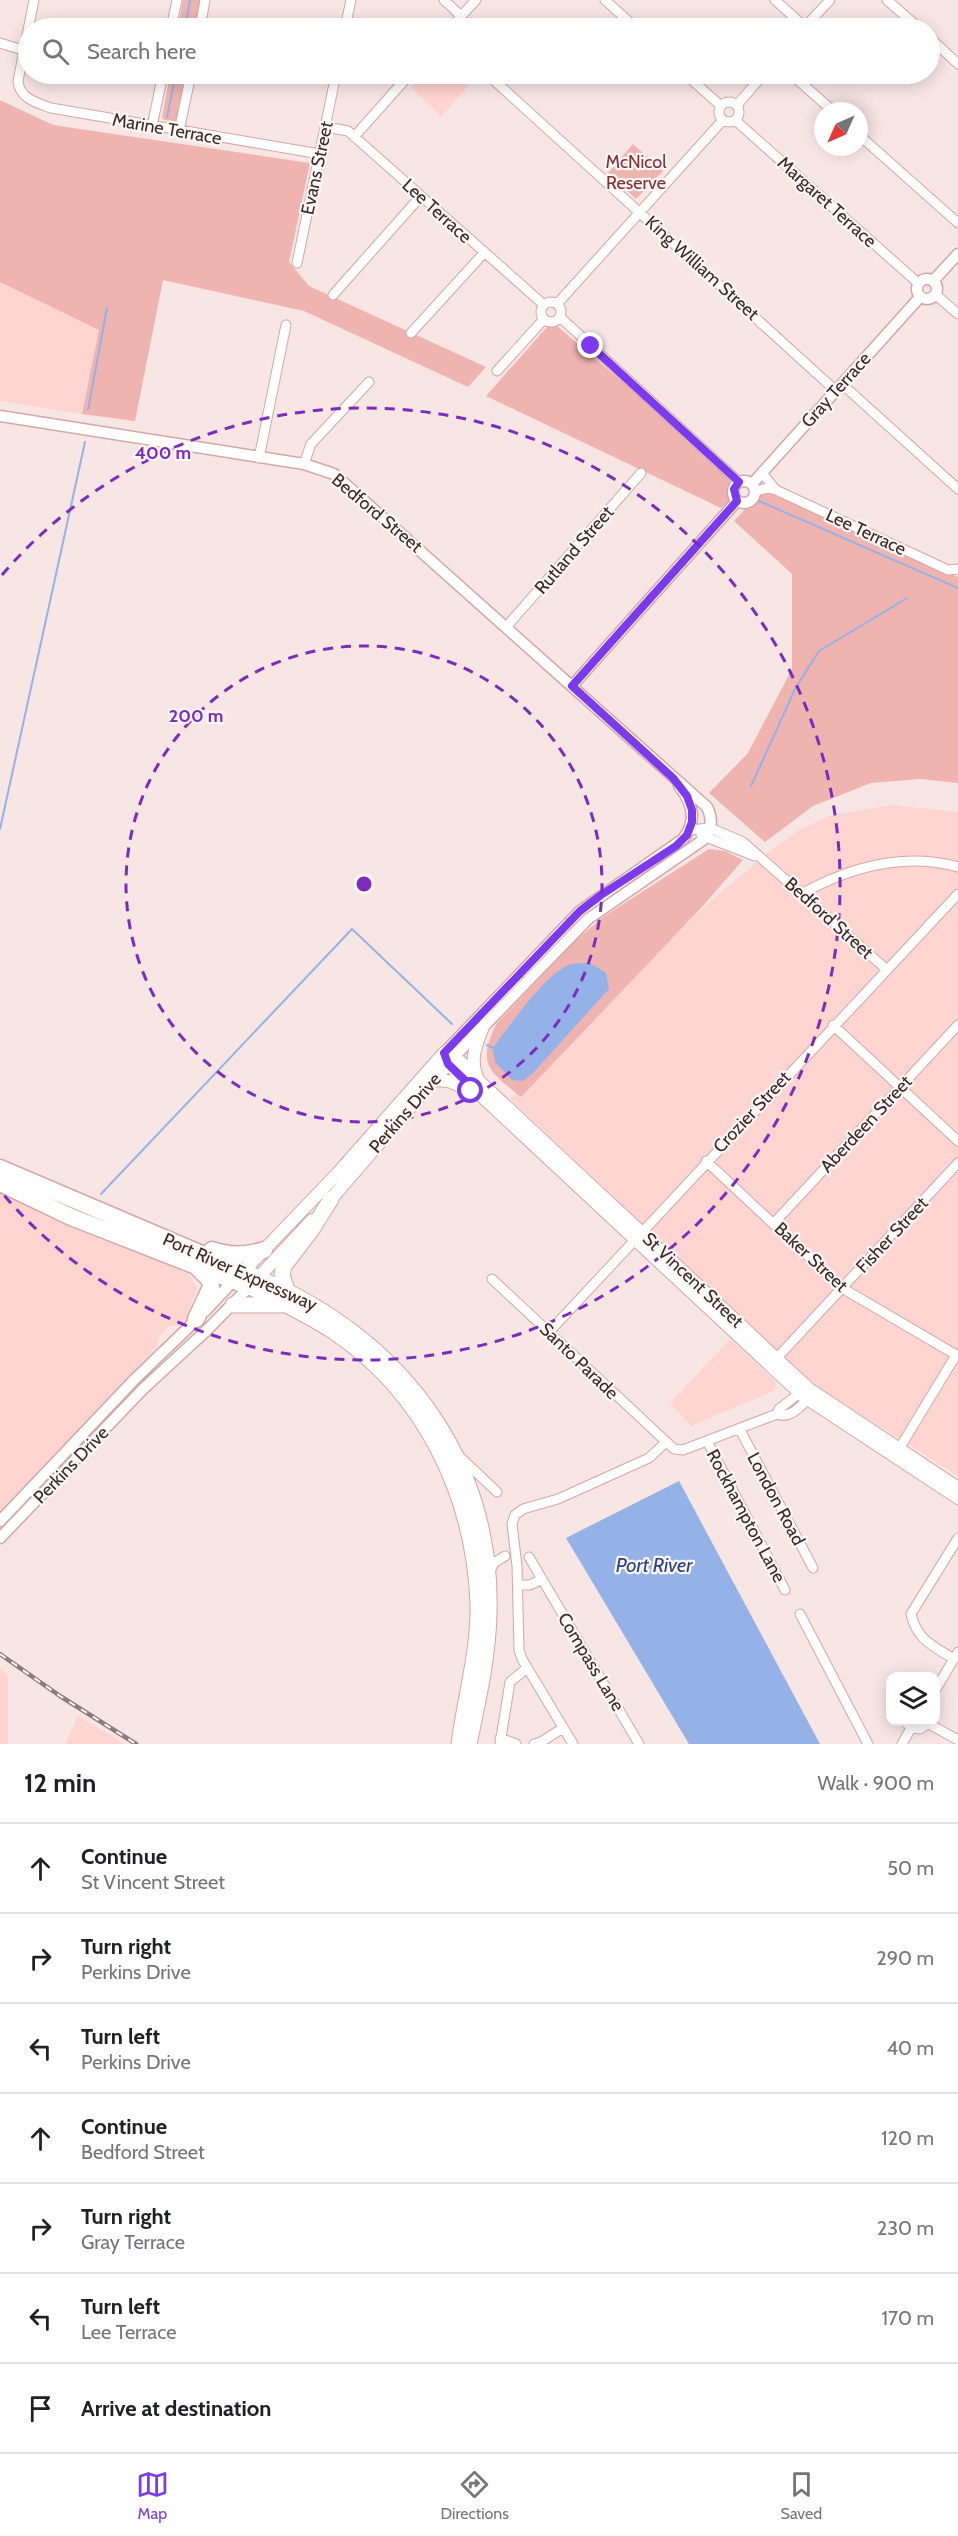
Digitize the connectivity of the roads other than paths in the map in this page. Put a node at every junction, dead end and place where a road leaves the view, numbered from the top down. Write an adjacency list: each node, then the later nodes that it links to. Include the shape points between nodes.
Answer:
1 (34, 0): 12 (street)
2 (177, 0): 13 (street)
3 (205, 0): 14 (street)
4 (351, 0): 15 (street)
5 (444, 0): 11 (street)
6 (476, 0): 11 (street)
7 (605, 0): 16 (street)
8 (776, 0): 17 (street)
9 (830, 0): 18 (street)
10 (887, 0): 19 (street)
11 (461, 16)
12 (30, 18)
13 (173, 18)
14 (203, 18)
15 (347, 18)
16 (625, 18)
17 (794, 18)
18 (813, 18)
19 (908, 18)
20 (0, 43): 22 (street)
21 (940, 47): 23 (street)
22 (18, 48)
23 (958, 64)
24 (18, 84): 38 (street, Marine Terrace, via 26,97 51,108)
25 (161, 84): 38 (street)
26 (189, 84): 40 (street)
27 (334, 84): 39 (street, Evans Street)
28 (401, 84): 41 (street)
29 (498, 84): 45 (street, King William Street)
30 (696, 84): 35 (street)
31 (755, 84): 34 (street)
32 (802, 84): 33 (street)
33 (823, 102)
34 (736, 105): 35 (street, via 727,102); 37 (street, via 739,115)
35 (721, 106): 36 (street)
36 (723, 120): 37 (street); 45 (street)
37 (735, 120): 51 (street, Margaret Terrace)
38 (152, 126): 40 (street, Marine Terrace)
39 (326, 127): 41 (street, Lee Terrace, via 348,131); 43 (street, Evans Street)
40 (179, 131): 43 (street, Marine Terrace)
41 (354, 137): 44 (street, Lee Terrace)
42 (868, 143): 46 (street)
43 (320, 154): 49 (street, Evans Street)
44 (421, 196): 47 (street, Lee Terrace); 53 (street)
45 (640, 212): 56 (street); 64 (street, King William Street)
46 (958, 223)
47 (484, 253): 55 (street, Lee Terrace); 61 (street)
48 (958, 254): 50 (street)
49 (297, 263)
50 (933, 281): 51 (street, via 923,279); 52 (street)
51 (918, 283): 54 (street)
52 (935, 294): 54 (street, via 929,299); 57 (street)
53 (333, 295)
54 (920, 297): 64 (street, Gray Terrace)
55 (544, 304): 56 (street); 59 (street)
56 (557, 304): 58 (street)
57 (958, 314)
58 (560, 317): 59 (street, via 552,322); 70 (street)
59 (544, 319): 62 (street)
60 (286, 325): 66 (street)
61 (411, 333)
62 (497, 372)
63 (369, 382): 67 (street, via 311,444)
64 (839, 387): 69 (street, Gray Terrace); 72 (street, King William Street)
65 (0, 416): 66 (street, Bedford Street)
66 (259, 458): 67 (street, Bedford Street)
67 (304, 465): 76 (street, Bedford Street, via 341,480)
68 (641, 473): 76 (street, Rutland Street)
69 (762, 473): 71 (street, Gray Terrace); 73 (street, Lee Terrace)
70 (739, 482): 71 (street); 74 (street, via 734,489)
71 (754, 487): 73 (street, Lee Terrace); 74 (street, via 751,501)
72 (958, 489)
73 (776, 490): 75 (street, Lee Terrace, via 948,570)
74 (737, 501): 77 (street)
75 (958, 569)
76 (507, 626): 77 (street, Bedford Street)
77 (572, 686): 78 (street, Bedford Street)
78 (673, 778): 79 (street, via 691,807); 80 (street, via 707,807 711,817)
79 (689, 831): 80 (street); 88 (street, Perkins Drive, via 676,846 580,911)
80 (708, 833): 82 (street, Bedford Street, via 743,842); 85 (street, Perkins Drive, via 691,849 593,914)
81 (958, 867): 82 (street, via 924,861 876,864)
82 (803, 894): 84 (street, Bedford Street)
83 (958, 894): 84 (street, Crozier Street)
84 (886, 969): 86 (street, Crozier Street)
85 (484, 1024): 88 (street, Perkins Drive); 90 (main road, via 472,1057)
86 (833, 1025): 91 (street); 93 (street, Crozier Street)
87 (958, 1026): 91 (street, Aberdeen Street)
88 (449, 1058): 89 (main road, Perkins Drive); 90 (main road, St Vincent Street); 101 (main road, Perkins Drive)
89 (434, 1080): 90 (main road, via 471,1091); 97 (main road, Perkins Drive)
90 (477, 1086): 100 (main road, St Vincent Street)
91 (900, 1087): 92 (street); 98 (street, Aberdeen Street)
92 (958, 1141)
93 (706, 1161): 98 (street, Baker Street); 100 (street, Crozier Street)
94 (958, 1163): 105 (street, Fisher Street)
95 (0, 1168): 99 (highway, Port River Expressway)
96 (0, 1183): 102 (highway, Port River Expressway, via 71,1217)
97 (331, 1199): 103 (main road, Perkins Drive); 106 (highway, via 284,1266)
98 (774, 1223): 105 (street, Baker Street)
99 (151, 1232): 101 (highway, via 165,1233 220,1253 248,1255); 103 (highway, Port River Expressway)
100 (637, 1236): 109 (street, Crozier Street); 111 (main road, St Vincent Street); 112 (main road, St Vincent Street)
101 (264, 1250): 103 (main road, Perkins Drive)
102 (196, 1265): 103 (highway, Port River Expressway); 108 (highway, via 210,1280 211,1287)
103 (246, 1279): 106 (highway, Port River Expressway); 107 (street, Perkins Drive); 108 (street, Perkins Drive)
104 (492, 1279): 109 (street, Santo Parade)
105 (842, 1288): 110 (street, Baker Street); 111 (street, Fisher Street)
106 (285, 1297): 107 (highway, via 270,1306); 116 (highway, Port River Expressway, via 321,1308 373,1347 432,1414); 142 (highway, Port River Expressway, via 334,1332 394,1385 425,1426 454,1483 468,1527 478,1605 475,1651)
107 (233, 1305): 122 (street, Perkins Drive, via 143,1389)
108 (195, 1321): 121 (street, Perkins Drive)
109 (549, 1332): 115 (street, Santo Parade)
110 (957, 1356): 117 (street)
111 (776, 1359): 112 (main road, St Vincent Street)
112 (806, 1392): 113 (street, via 805,1402 797,1410); 117 (main road, St Vincent Street)
113 (740, 1430): 114 (street); 126 (street, London Road)
114 (707, 1441): 115 (street, via 683,1450); 130 (street, Rockhampton Lane)
115 (666, 1443): 129 (street, via 649,1458 515,1515 512,1524)
116 (453, 1450): 119 (street); 127 (highway, Port River Expressway, via 478,1519)
117 (897, 1452): 118 (main road, St Vincent Street); 120 (main road, St Vincent Street)
118 (958, 1488)
119 (497, 1492)
120 (958, 1498)
121 (0, 1521)
122 (0, 1538)
123 (958, 1538): 132 (street, via 911,1614 920,1638)
124 (505, 1556): 127 (street, via 494,1563)
125 (528, 1557): 128 (street, Compass Lane)
126 (813, 1568)
127 (488, 1574): 143 (highway, Port River Expressway, via 487,1647)
128 (542, 1579): 129 (street); 147 (street, Compass Lane)
129 (518, 1585): 133 (street, via 519,1650)
130 (785, 1590)
131 (800, 1614): 148 (street)
132 (956, 1656): 134 (street)
133 (527, 1668): 139 (street); 141 (street, via 510,1682)
134 (940, 1682)
135 (908, 1726): 149 (street)
136 (910, 1726): 137 (street, via 920,1730)
137 (925, 1726)
138 (934, 1726): 140 (street)
139 (563, 1728): 145 (street); 146 (street)
140 (958, 1740)
141 (500, 1741): 144 (street)
142 (459, 1744)
143 (470, 1744)
144 (516, 1744)
145 (534, 1744)
146 (573, 1744)
147 (639, 1744)
148 (868, 1744)
149 (902, 1744)

